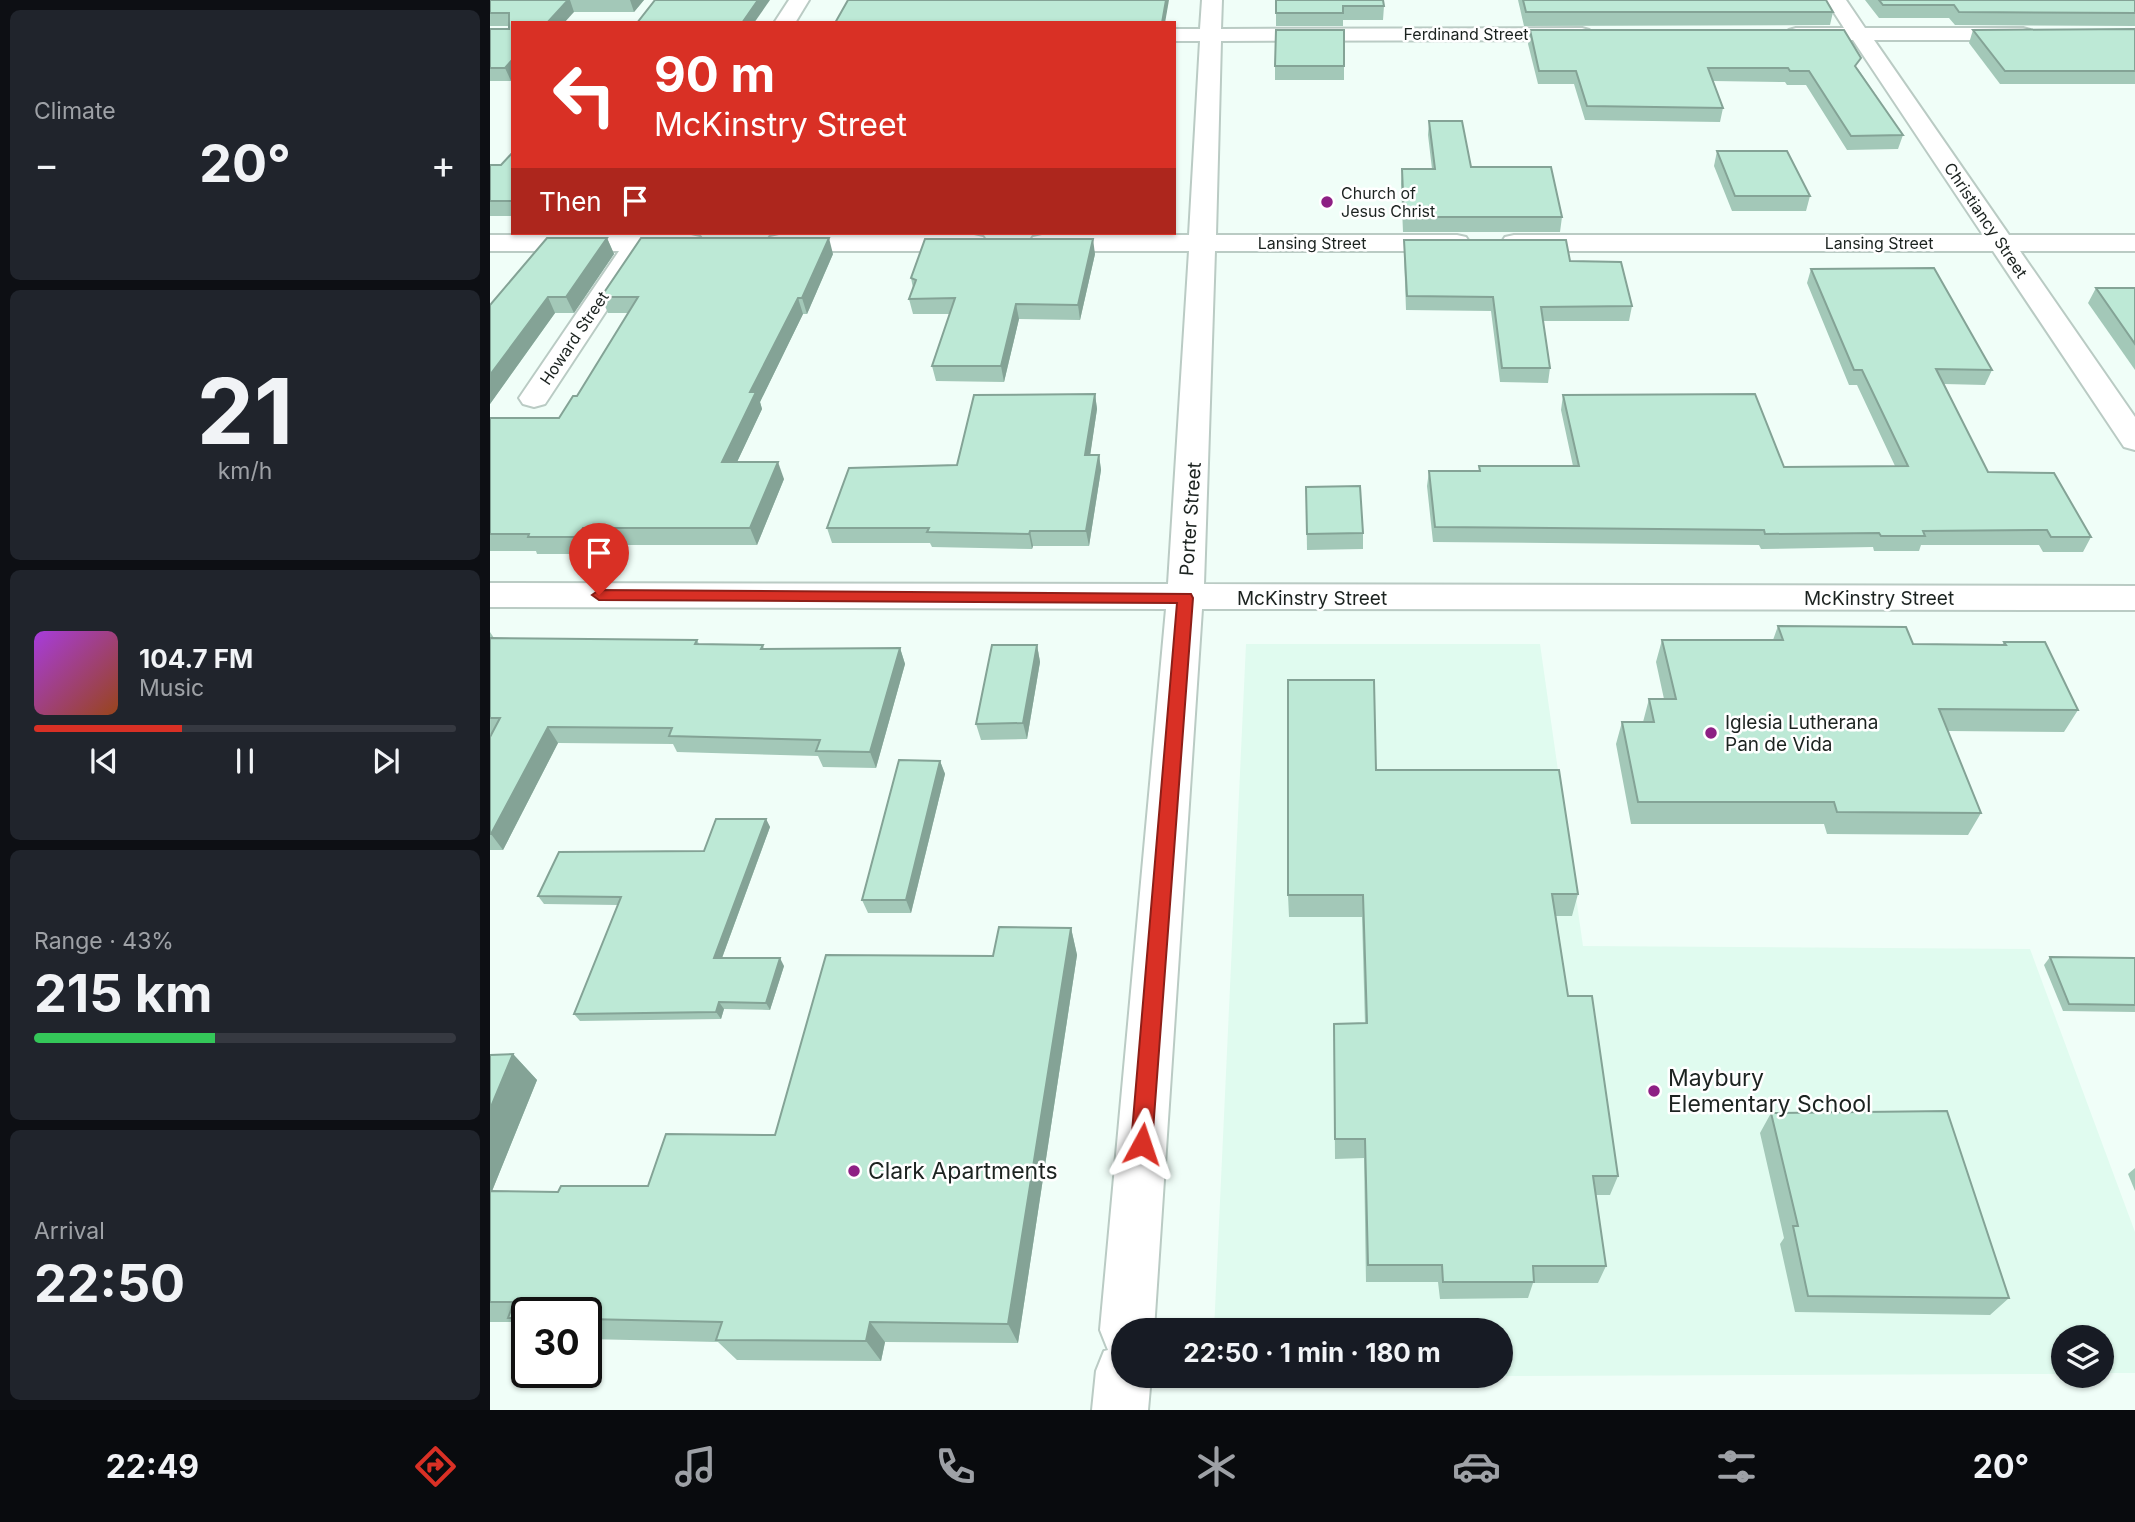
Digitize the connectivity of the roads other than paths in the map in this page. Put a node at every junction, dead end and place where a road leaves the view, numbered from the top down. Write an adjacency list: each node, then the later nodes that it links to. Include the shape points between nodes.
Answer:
1 (799, 0): 3 (street)
2 (1836, 0): 7 (street, Christiancy Street)
3 (785, 21)
4 (1199, 23): 5 (street, Ferdinand Street); 13 (street, Porter Street)
5 (1600, 34)
6 (1782, 34): 7 (street)
7 (1859, 34): 8 (street); 14 (street, Christiancy Street)
8 (2038, 34)
9 (490, 243): 10 (street)
10 (638, 243): 11 (street); 16 (street, Howard Street)
11 (722, 243)
12 (749, 243): 13 (street, Lansing Street)
13 (1204, 243): 14 (street, Lansing Street); 19 (street, Porter Street)
14 (2002, 243): 15 (street, Lansing Street); 17 (street, Christiancy Street)
15 (2135, 243)
16 (534, 398)
17 (2135, 440)
18 (490, 595): 19 (street, McKinstry Street)
19 (1185, 598): 20 (street, McKinstry Street); 21 (street, Porter Street)
20 (2135, 598)
21 (1128, 1318)
22 (1122, 1388): 23 (street)
23 (1120, 1410)

